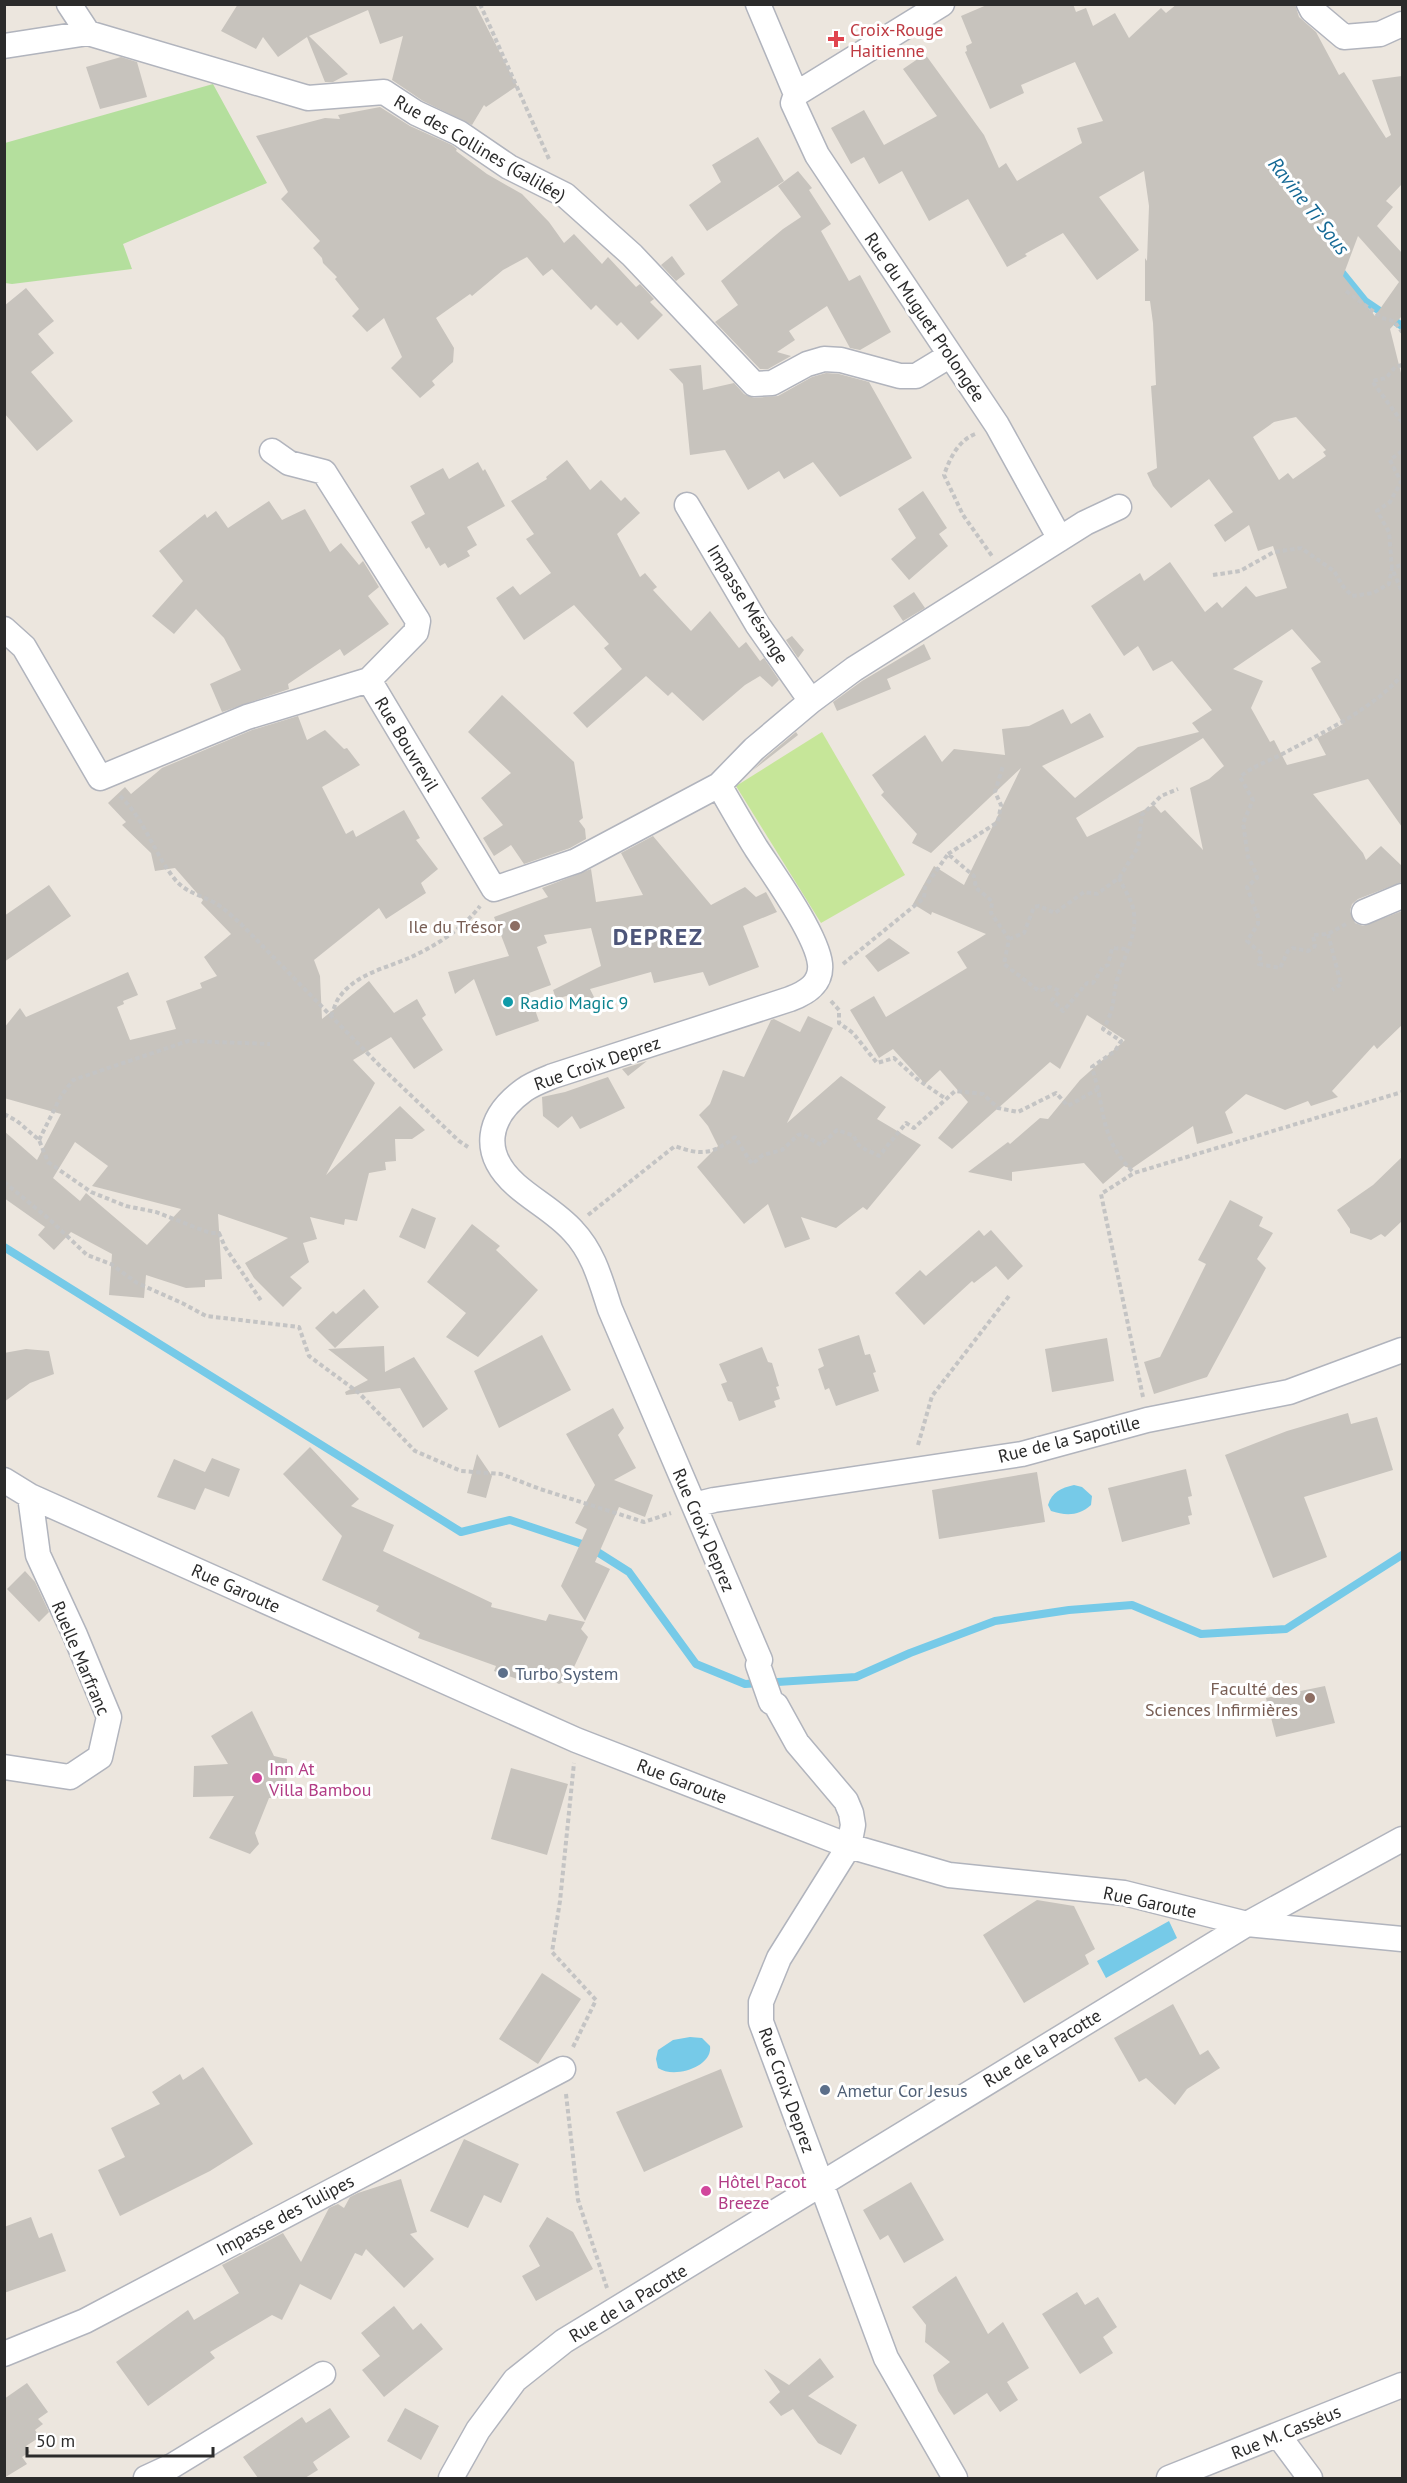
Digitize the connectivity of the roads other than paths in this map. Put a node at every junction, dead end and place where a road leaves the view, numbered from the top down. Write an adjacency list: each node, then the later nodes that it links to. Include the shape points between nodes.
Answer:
1 (69, 4): 6 (street)
2 (758, 4): 8 (street, Rue du Muguet Prolongée)
3 (942, 4): 8 (street)
4 (1309, 4): 5 (street, via 1344,37 1380,34)
5 (1402, 24)
6 (88, 33): 7 (street, Rue des Collines (Galilée)); 9 (street, Rue des Collines (Galilée), via 308,98 384,92 416,113 459,133 509,167 565,195 632,255 754,384 772,383 824,359 916,376)
7 (4, 46)
8 (796, 94): 9 (street, Rue du Muguet Prolongée, via 793,104 817,154)
9 (950, 356): 13 (street, Rue du Muguet Prolongée, via 997,425)
10 (272, 451): 15 (street, Rue Bouvrevil, via 289,463 324,472 418,621 417,632)
11 (687, 505): 16 (street, Impasse Mésange, via 758,624)
12 (1119, 507): 13 (street)
13 (1060, 539): 16 (street, via 854,669)
14 (4, 629): 15 (street, via 24,646 100,778 247,717)
15 (369, 680): 17 (street, Rue Bouvrevil, via 494,889 576,861)
16 (811, 701): 17 (street)
17 (718, 784): 23 (street, Rue Croix Deprez, via 815,947 820,965 817,981 806,993 790,999 525,1088 503,1107 493,1128 492,1148 515,1185 573,1231 593,1259 610,1310)
18 (1402, 896): 19 (street)
19 (1364, 912)
20 (1402, 1350): 23 (street, Rue de la Sapotille, via 1289,1392 1147,1420 1022,1454)
21 (4, 1480): 22 (street, Rue Garoute)
22 (30, 1496): 24 (street, Ruelle Marfranc, via 38,1555 109,1717 100,1757 70,1776); 26 (street, Rue Garoute, via 576,1740)
23 (694, 1505): 26 (street, Rue Croix Deprez, via 760,1660 758,1665 771,1702 797,1743 846,1801 853,1825)
24 (4, 1767)
25 (1402, 1839): 27 (street, Rue de la Pacotte)
26 (849, 1846): 27 (street, Rue Garoute, via 949,1875 1124,1893); 30 (street, Rue Croix Deprez, via 779,1959 761,2002 761,2022 770,2049)
27 (1247, 1924): 28 (street, Rue Garoute); 30 (street, Rue de la Pacotte)
28 (1402, 1939)
29 (563, 2069): 31 (street, Impasse des Tulipes, via 85,2321)
30 (822, 2182): 36 (street, Rue de la Pacotte, via 564,2341 515,2380 478,2430); 37 (street, Rue Croix Deprez, via 886,2358)
31 (4, 2354)
32 (323, 2374): 35 (street)
33 (1402, 2385): 34 (street, Rue M. Casséus)
34 (1278, 2435): 38 (street, Rue M. Casséus); 39 (street)
35 (146, 2478)
36 (451, 2478)
37 (956, 2478)
38 (1170, 2478)
39 (1310, 2478)

